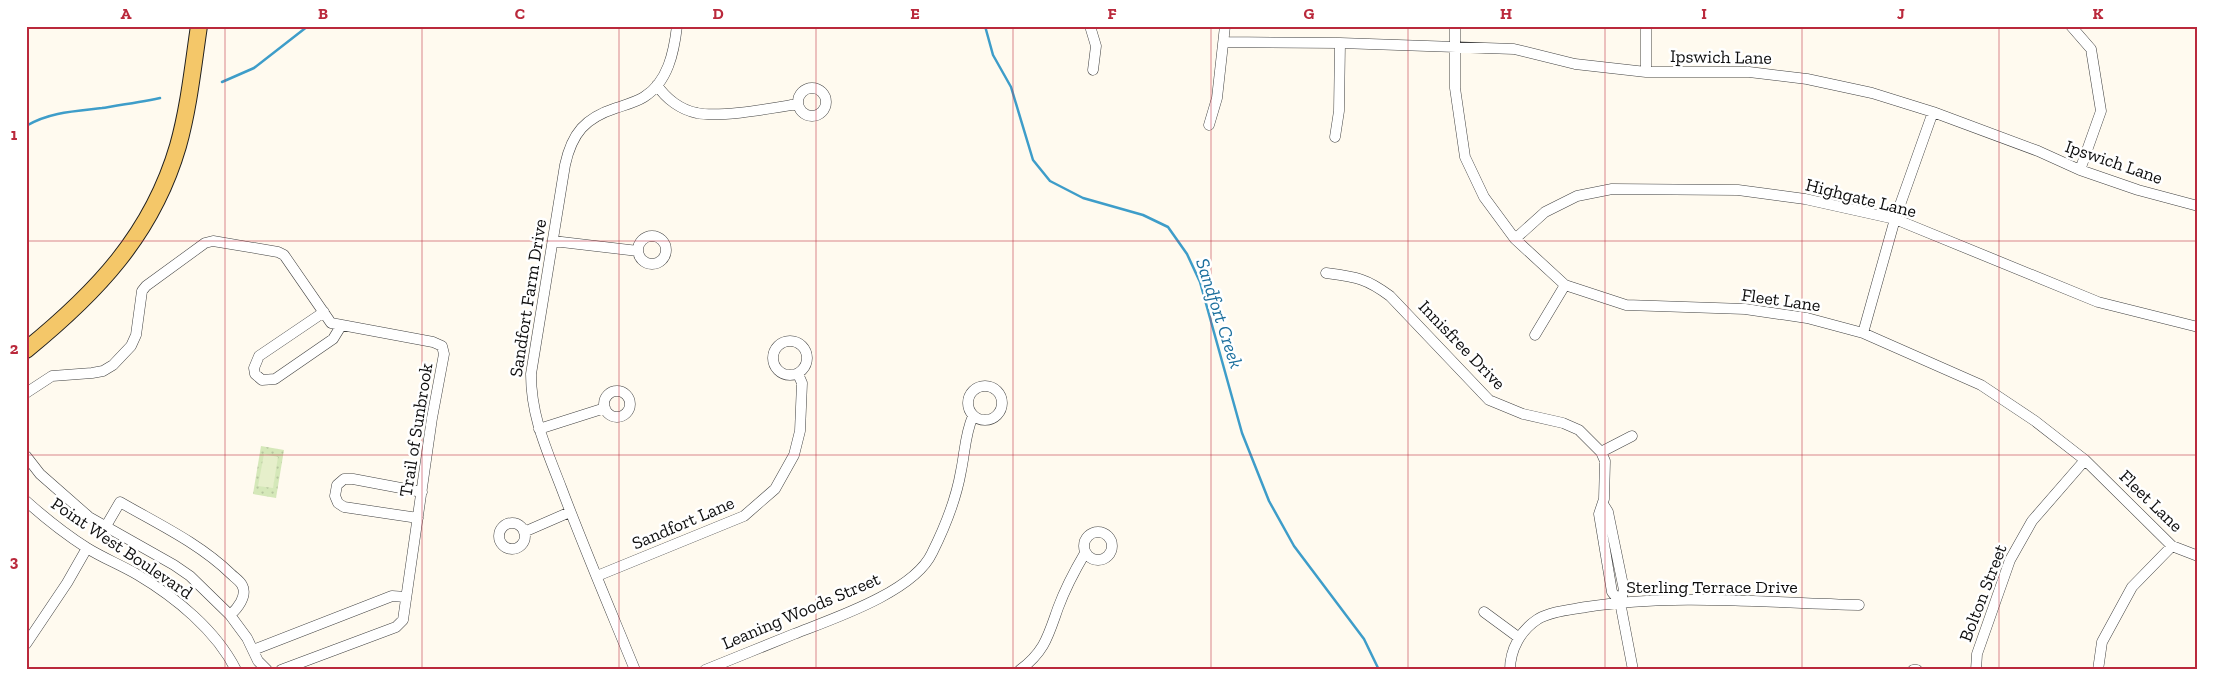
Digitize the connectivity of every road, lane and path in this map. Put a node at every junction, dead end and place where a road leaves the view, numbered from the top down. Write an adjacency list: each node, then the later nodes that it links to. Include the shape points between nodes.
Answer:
1 (199, 26): 31 (main road, via 178,146 145,225 100,283)
2 (678, 26): 13 (street, Sandfort Farm Drive, via 674,55)
3 (1090, 26): 11 (street, via 1096,46)
4 (1225, 26): 8 (street)
5 (1455, 26): 10 (street, Fleet Lane)
6 (1646, 26): 12 (street)
7 (2071, 26): 18 (street, via 2091,49 2101,111)
8 (1224, 42): 9 (street, Ipswich Lane); 16 (street, via 1217,98)
9 (1340, 43): 10 (street, Ipswich Lane); 17 (street)
10 (1455, 46): 12 (street, Ipswich Lane, via 1514,49 1575,64); 21 (street, Fleet Lane, via 1455,88 1465,157 1484,197)
11 (1093, 70)
12 (1646, 72): 15 (street, Ipswich Lane, via 1749,72 1807,78)
13 (656, 85): 14 (street, via 670,100 697,113 728,113); 22 (street, Sandfort Farm Drive, via 645,96 596,115 584,124 574,139 566,165)
14 (798, 104)
15 (1933, 112): 18 (street, Ipswich Lane); 20 (street)
16 (1209, 125)
17 (1335, 137)
18 (2080, 170): 19 (street, Ipswich Lane, via 2138,190)
19 (2197, 203)
20 (1894, 219): 21 (street, Highgate Lane, via 1805,198 1738,190 1612,189 1577,196 1545,212); 28 (street, Highgate Lane, via 2098,302); 29 (street)
21 (1515, 239): 25 (street, Fleet Lane)
22 (553, 241): 23 (street); 36 (street, Sandfort Farm Drive, via 531,374 531,397)
23 (638, 251)
24 (1326, 273): 38 (street, Innisfree Drive, via 1359,277 1390,296 1489,400 1523,414 1579,430)
25 (1565, 285): 29 (street, Fleet Lane, via 1626,305 1745,309 1807,318); 30 (street)
26 (324, 312): 27 (street, Trail of Sunbrook, via 331,323); 27 (street, via 259,356 254,368 258,377 262,380 275,379 334,339); 33 (street, Trail of Sunbrook, via 284,255 213,241 205,243 142,291 136,335 127,351 113,365 103,371 52,376)
27 (341, 326): 41 (street, Trail of Sunbrook, via 433,342 444,349)
28 (2198, 326)
29 (1863, 333): 40 (street, Fleet Lane, via 1981,385)
30 (1535, 335)
31 (26, 350)
32 (798, 374): 51 (street, Sandfort Lane, via 802,383 800,431 794,455 775,489 744,516)
33 (26, 393)
34 (605, 408): 36 (street)
35 (973, 416): 64 (street, Leaning Woods Street, via 966,431 961,470 950,512 931,556 914,575 889,593 859,608)
36 (539, 429): 43 (street, Sandfort Farm Drive)
37 (1632, 436): 38 (street)
38 (1601, 452): 53 (street, via 1605,461 1603,504 1608,512 1624,590)
39 (26, 456): 45 (street, via 63,496)
40 (2085, 460): 47 (street, Fleet Lane); 68 (street, Bolton Street, via 2032,521 2010,560 1977,654)
41 (422, 492): 44 (street, Trail of Sunbrook); 44 (street, via 344,479 337,485 335,496 344,507)
42 (26, 501): 48 (street, Point West Boulevard)
43 (570, 512): 46 (street); 51 (street, Sandfort Farm Drive)
44 (418, 518): 52 (street, Trail of Sunbrook)
45 (106, 526): 56 (street, via 190,576); 56 (street, via 120,502 210,556 242,585 244,595 238,608)
46 (524, 532)
47 (2172, 546): 50 (street, Fleet Lane); 69 (street, via 2132,587 2102,642)
48 (87, 548): 58 (street); 60 (street, Point West Boulevard, via 171,597 204,626)
49 (1085, 553): 65 (street, via 1067,586 1042,650)
50 (2198, 556)
51 (596, 576): 63 (street, Sandfort Farm Drive)
52 (406, 597): 59 (street, via 392,596); 62 (street, Trail of Sunbrook, via 403,620 396,627)
53 (1620, 602): 54 (street, Sterling Terrace Drive, via 1677,600); 57 (street, Sterling Terrace Drive, via 1555,612 1538,619); 67 (street)
54 (1859, 605)
55 (1484, 612): 57 (street)
56 (230, 615): 59 (street)
57 (1518, 637): 66 (street, Sterling Terrace Drive)
58 (26, 644)
59 (253, 650): 61 (street)
60 (236, 670)
61 (267, 670)
62 (281, 670)
63 (635, 670)
64 (705, 670)
65 (1020, 670)
66 (1510, 670)
67 (1633, 670)
68 (1976, 670)
69 (2098, 670)

